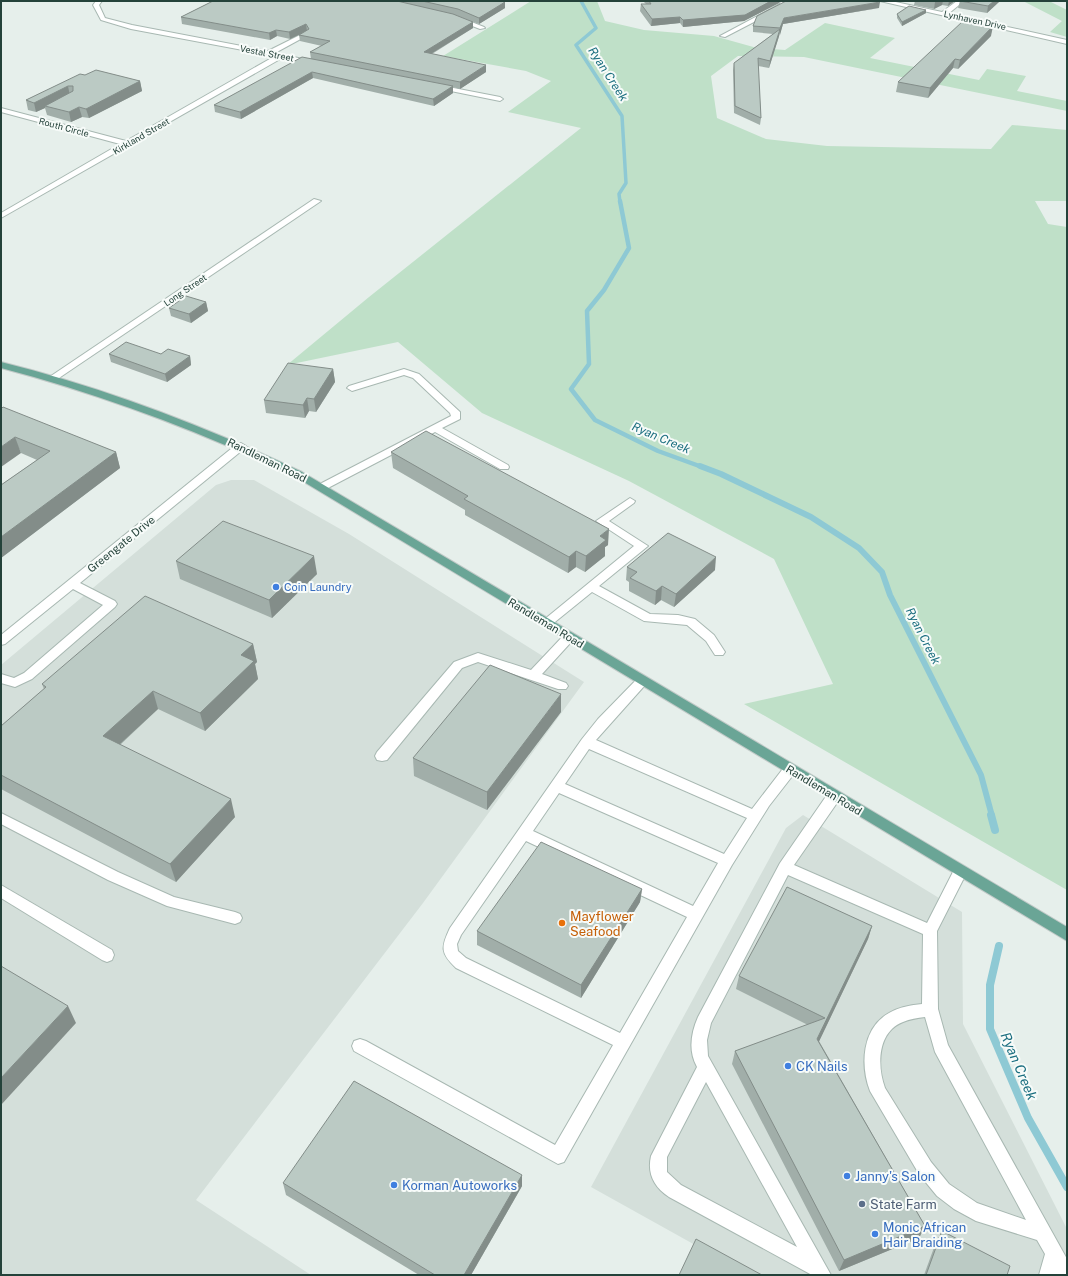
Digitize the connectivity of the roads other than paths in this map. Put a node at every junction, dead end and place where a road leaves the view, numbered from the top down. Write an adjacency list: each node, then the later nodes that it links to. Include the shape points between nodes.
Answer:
1 (99, 1): 11 (street, Vestal Street, via 96,6 103,19 131,27)
2 (784, 1): 9 (street, via 783,5)
3 (883, 1): 5 (street, Lynhaven Drive)
4 (961, 1): 5 (street)
5 (944, 14): 10 (street, Lynhaven Drive)
6 (450, 16): 7 (street)
7 (482, 28)
8 (306, 34): 11 (street)
9 (723, 36)
10 (1067, 42)
11 (268, 54): 12 (street, Vestal Street)
12 (280, 56): 13 (street, Vestal Street); 19 (street, Kirkland Street)
13 (319, 64)
14 (429, 85): 15 (street)
15 (500, 99)
16 (1, 110): 18 (street, Routh Circle)
17 (45, 112): 18 (street)
18 (32, 118): 19 (street, Routh Circle)
19 (127, 144): 21 (street, Kirkland Street)
20 (317, 201): 23 (street, Long Street)
21 (1, 216)
22 (1, 366): 23 (main road, Randleman Road)
23 (53, 378): 26 (main road, Randleman Road, via 196,427)
24 (352, 388): 25 (street, via 404,372 416,376 456,412 456,417)
25 (435, 428): 27 (street); 28 (street)
26 (241, 446): 28 (main road, Randleman Road); 30 (street, Greengate Drive)
27 (504, 467)
28 (322, 487): 32 (main road, Randleman Road)
29 (630, 501): 31 (street, via 601,521 642,546)
30 (71, 583): 34 (street, Greengate Drive); 37 (street, via 111,604 28,676 15,684)
31 (592, 587): 32 (street); 35 (street, via 648,618 691,622 710,638)
32 (546, 623): 33 (main road, Randleman Road)
33 (569, 636): 36 (street); 38 (main road, Randleman Road)
34 (1, 641)
35 (719, 652)
36 (533, 675): 39 (street); 41 (street, via 478,657 458,665)
37 (1, 678)
38 (642, 681): 40 (street, via 603,722); 42 (main road, Randleman Road)
39 (562, 686)
40 (588, 742): 43 (street); 45 (street)
41 (382, 756)
42 (790, 770): 44 (main road, Randleman Road); 45 (street)
43 (556, 786): 47 (street); 48 (street)
44 (834, 796): 49 (street); 50 (main road, Randleman Road)
45 (755, 816): 48 (street)
46 (1, 818): 53 (street, via 113,876 172,902)
47 (524, 834): 52 (street); 58 (street, via 456,932 450,944 451,954 461,963)
48 (727, 861): 52 (street)
49 (785, 867): 54 (street); 60 (street, via 704,1022 699,1040 700,1057)
50 (960, 872): 54 (street); 55 (main road, Randleman Road)
51 (1, 891): 56 (street)
52 (695, 914): 58 (street)
53 (235, 918)
54 (930, 931): 57 (street)
55 (1067, 935)
56 (107, 955)
57 (930, 1009): 61 (street, via 941,1047); 61 (street, via 902,1014 880,1030 871,1065 876,1086 934,1182 949,1196 990,1218)
58 (623, 1042): 59 (street, via 558,1156)
59 (360, 1046)
60 (706, 1067): 63 (street); 63 (street, via 660,1156 658,1175 665,1185 675,1191)
61 (1043, 1233): 62 (street)
62 (1054, 1253): 64 (street); 65 (street)
63 (820, 1272)
64 (1048, 1275)
65 (1066, 1275)

